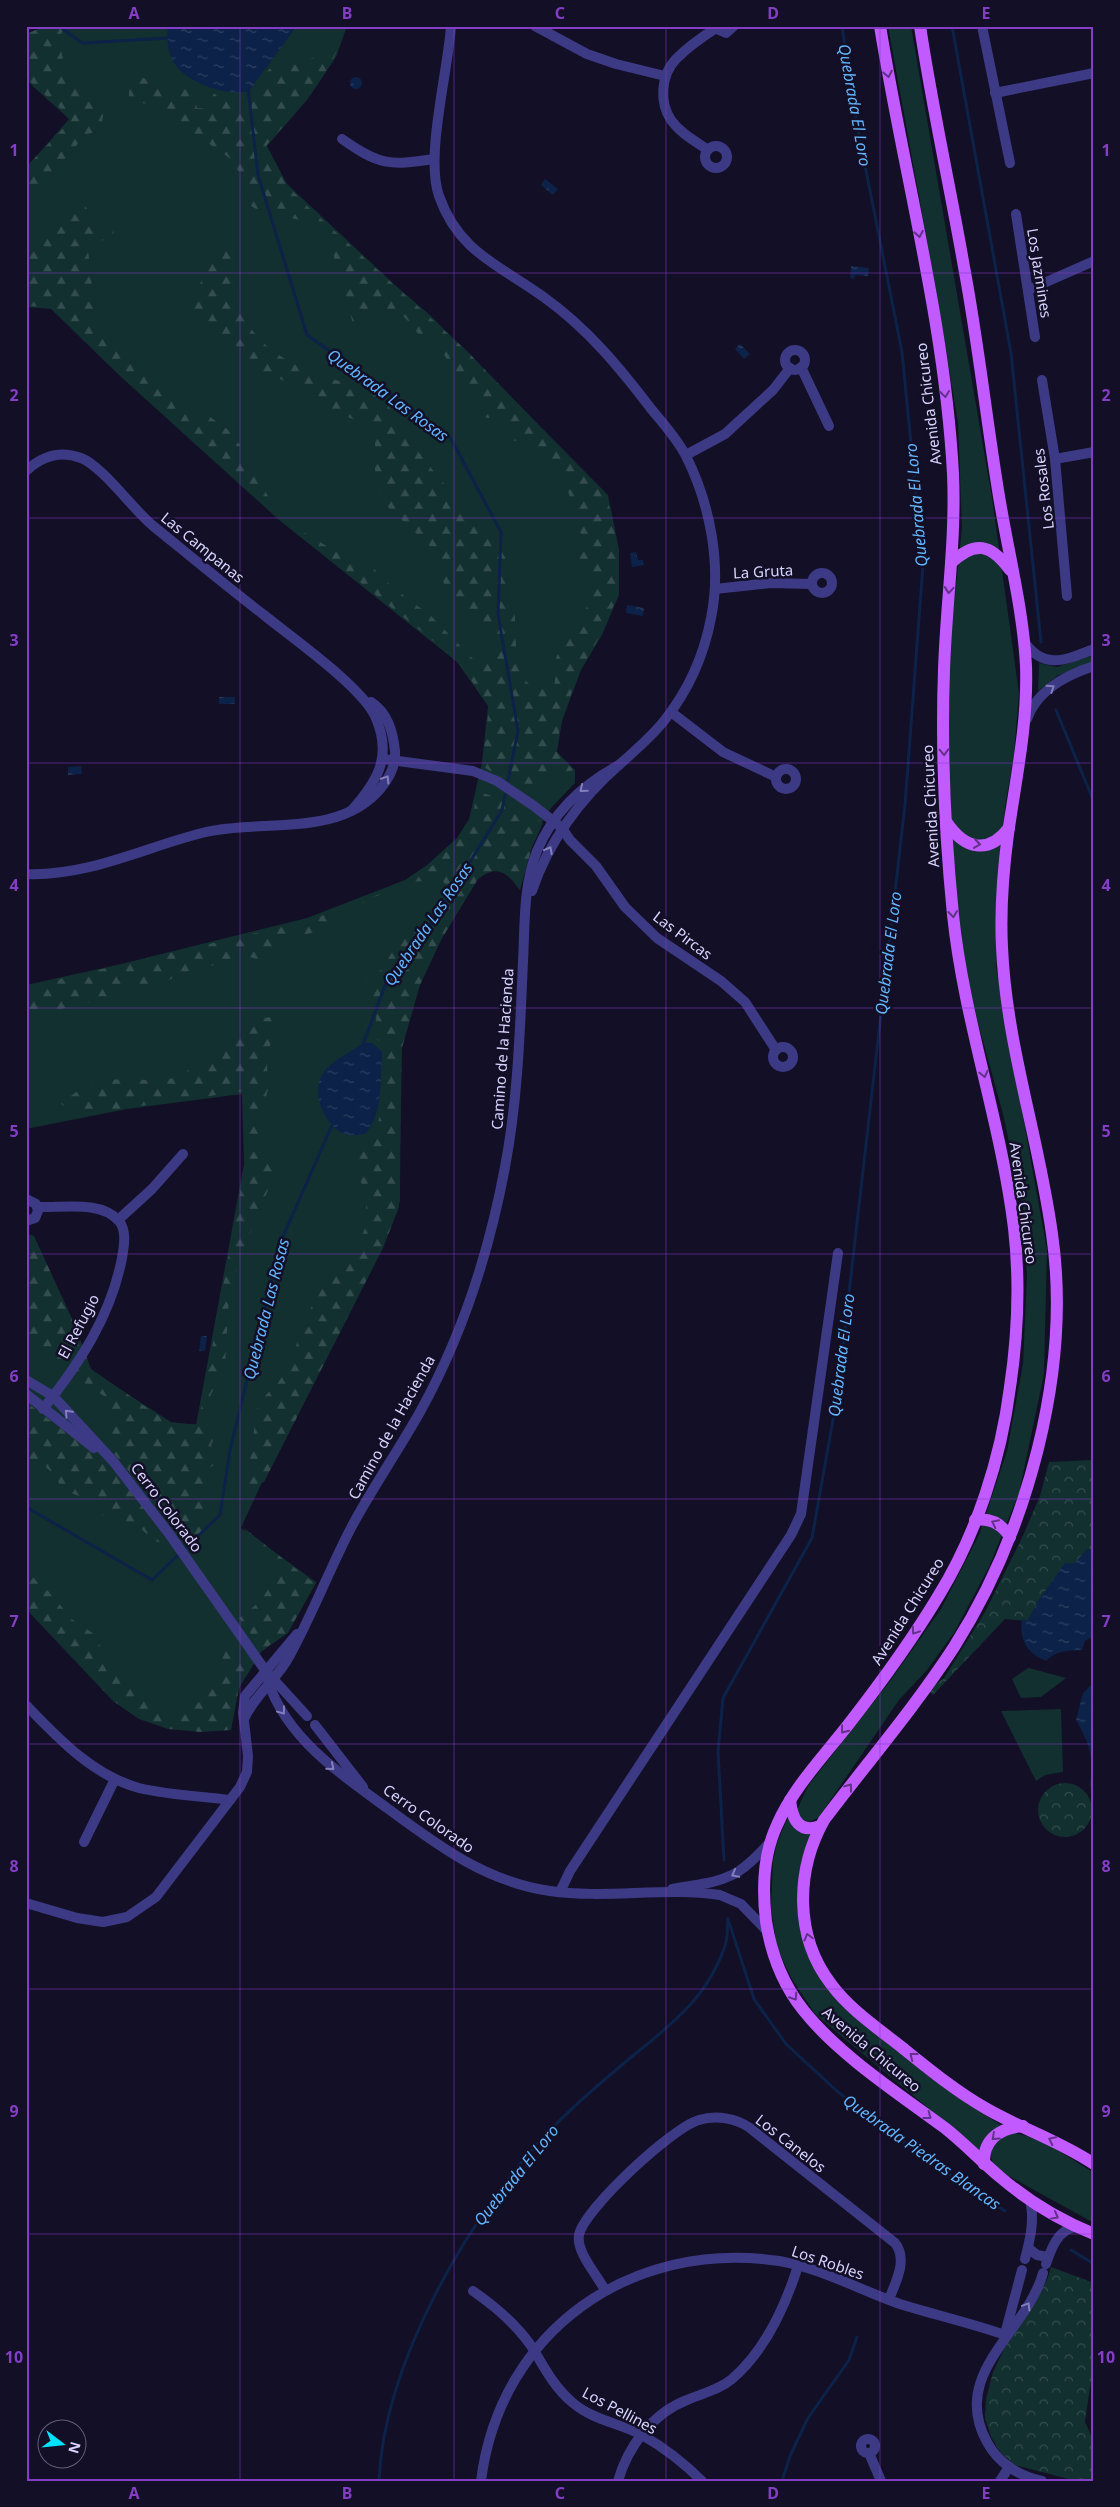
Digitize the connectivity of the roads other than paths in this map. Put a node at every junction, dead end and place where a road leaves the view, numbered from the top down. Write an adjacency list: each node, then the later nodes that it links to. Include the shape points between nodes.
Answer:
1 (451, 26): 13 (street, Camino de la Hacienda)
2 (535, 26): 9 (street, via 588,54)
3 (734, 26): 7 (street, via 726,33)
4 (880, 26): 27 (main road, Avenida Chicureo, one-way to 27, via 944,385 954,498)
5 (920, 26): 28 (main road, Avenida Chicureo, via 965,268 997,489)
6 (982, 26): 10 (street)
7 (716, 27): 9 (street, via 675,60)
8 (1094, 73): 10 (street)
9 (665, 76): 12 (street, via 662,96 671,120)
10 (995, 93): 14 (street)
11 (342, 138): 13 (street, via 370,158 384,162 402,164)
12 (708, 150)
13 (434, 159): 24 (street, Camino de la Hacienda, via 438,193 447,217 463,241 580,326 619,367)
14 (1010, 163)
15 (1016, 214): 17 (street, Los Jazmines)
16 (1094, 261): 17 (street)
17 (1028, 290): 18 (street, Los Jazmines)
18 (1035, 337)
19 (802, 367): 20 (street, via 797,370); 20 (street, via 805,362 803,354 793,350 785,357); 22 (street)
20 (790, 368): 24 (street, via 773,390 725,434)
21 (1042, 380): 25 (street, Los Rosales)
22 (829, 426)
23 (1094, 452): 25 (street)
24 (686, 455): 30 (street, Camino de la Hacienda, via 708,514)
25 (1055, 459): 31 (street, Los Rosales)
26 (26, 471): 35 (street, Las Campanas, via 38,459 59,454 82,458 144,518)
27 (951, 562): 28 (main road, via 969,549 984,548 999,556); 44 (main road, Avenida Chicureo, one-way to 44, via 943,707)
28 (1013, 574): 32 (main road, Avenida Chicureo)
29 (812, 584): 30 (street, La Gruta, via 770,583)
30 (715, 588): 36 (street, Camino de la Hacienda, via 706,640 693,676)
31 (1067, 596)
32 (1023, 640): 33 (street, via 1040,657 1055,661); 37 (main road, Avenida Chicureo, via 1026,668)
33 (1094, 649)
34 (1094, 666): 37 (street, one-way to 34, via 1043,693 1065,678)
35 (357, 693): 38 (street, Las Campanas, via 374,714 382,736); 39 (street, Las Campanas, via 375,704 387,719)
36 (671, 712): 40 (street, Camino de la Hacienda, via 647,741); 41 (street, via 722,752)
37 (1024, 727): 46 (main road, Avenida Chicureo)
38 (383, 759): 39 (street); 42 (street, Las Campanas, via 377,778)
39 (396, 760): 42 (street, one-way to 39, via 369,802 388,779); 43 (street, via 473,771 497,781)
40 (619, 765): 43 (street, Camino de la Hacienda, one-way to 43, via 586,786); 45 (street, Camino de la Hacienda)
41 (776, 777)
42 (351, 811): 47 (street, via 305,823 209,831 78,869)
43 (553, 820): 45 (street, Las Pircas); 48 (street, Camino de la Hacienda, via 533,861)
44 (947, 822): 46 (main road, one-way to 46, via 961,839 976,846 993,843); 61 (main road, Avenida Chicureo, one-way to 61, via 958,959 1004,1167 1017,1273 1016,1329 1006,1412 995,1463)
45 (562, 828): 48 (street, Camino de la Hacienda, one-way to 45); 49 (street, Las Pircas, via 596,866 625,907 656,938 721,981 745,1002)
46 (1009, 828): 62 (main road, Avenida Chicureo, via 1002,927 1006,997 1053,1235 1056,1296 1053,1356 1045,1415 1032,1470)
47 (26, 874)
48 (526, 906): 63 (street, Camino de la Hacienda, via 513,1116 501,1191 482,1264 464,1317 439,1374 351,1528)
49 (776, 1050)
50 (183, 1154): 53 (street)
51 (26, 1199): 52 (street, via 33,1200)
52 (38, 1207): 53 (street, via 94,1207); 54 (street, via 34,1218)
53 (118, 1220): 58 (street, El Refugio, via 124,1240 118,1281 92,1339)
54 (26, 1221)
55 (838, 1253): 79 (street, via 801,1514 570,1871)
56 (26, 1380): 58 (street, Cerro Colorado)
57 (26, 1394): 59 (street, Cerro Colorado)
58 (53, 1396): 59 (street, El Refugio); 60 (street, Cerro Colorado, one-way to 58)
59 (43, 1409): 60 (street, Cerro Colorado)
60 (113, 1461): 64 (street, Cerro Colorado)
61 (975, 1520): 62 (main road, one-way to 61, via 995,1522); 75 (main road, Avenida Chicureo, one-way to 75, via 938,1598 890,1670)
62 (1010, 1537): 76 (main road, Avenida Chicureo, one-way to 62, via 953,1648 983,1596)
63 (302, 1629): 64 (street, Camino de la Hacienda); 65 (street, Camino de la Hacienda, via 290,1656)
64 (265, 1670): 65 (street, Cerro Colorado); 68 (street, Camino de la Hacienda, via 245,1696)
65 (271, 1682): 67 (street, Cerro Colorado); 68 (street, Camino de la Hacienda, via 251,1703); 71 (street, Cerro Colorado, one-way to 71, via 278,1706)
66 (26, 1705): 72 (street, via 65,1745 91,1766)
67 (306, 1716)
68 (244, 1719): 74 (street, Camino de la Hacienda, via 247,1772)
69 (315, 1725): 70 (street, Cerro Colorado)
70 (322, 1734): 71 (street); 73 (street, Cerro Colorado)
71 (311, 1746): 73 (street, Cerro Colorado, one-way to 73, via 329,1766)
72 (115, 1779): 74 (street, via 145,1789); 77 (street)
73 (368, 1794): 79 (street, Cerro Colorado, via 440,1848 468,1864 493,1876)
74 (230, 1800): 81 (street, Camino de la Hacienda, via 156,1897 127,1917 103,1922)
75 (790, 1800): 76 (main road, via 792,1816 798,1825 809,1829); 78 (main road, Avenida Chicureo)
76 (820, 1826): 83 (main road, Avenida Chicureo, one-way to 76, via 976,2102 935,2074 864,2018 830,1983 812,1950 803,1908 806,1865)
77 (84, 1842)
78 (770, 1842): 80 (street, Cerro Colorado, one-way to 80, via 747,1867 729,1878); 82 (main road, Avenida Chicureo, via 764,1877)
79 (560, 1892): 80 (street, Cerro Colorado)
80 (649, 1893): 82 (street, Cerro Colorado, via 726,1896 741,1904)
81 (26, 1903)
82 (768, 1932): 84 (main road, Avenida Chicureo, one-way to 84, via 784,1980 811,2020 834,2043 952,2134)
83 (1023, 2126): 84 (main road, one-way to 84, via 1008,2128 994,2136 986,2149); 85 (main road, Avenida Chicureo, one-way to 83)
84 (984, 2164): 86 (main road, Avenida Chicureo)
85 (1094, 2164)
86 (1030, 2200): 87 (main road, Avenida Chicureo, one-way to 87); 89 (street, via 1033,2210)
87 (1076, 2226): 88 (main road, Avenida Chicureo); 91 (street, via 1061,2234)
88 (1094, 2234)
89 (1028, 2248): 90 (street); 91 (street)
90 (1025, 2259)
91 (1046, 2265): 97 (street, one-way to 91, via 1025,2310)
92 (798, 2266): 94 (street, Los Robles, via 741,2258 693,2260 648,2271); 96 (street, Los Robles); 99 (street, via 772,2330 742,2369 717,2389 673,2407)
93 (1022, 2270): 97 (street)
94 (605, 2290): 96 (street, Los Canelos, via 580,2246 579,2235 585,2221 625,2178 675,2134 698,2120 721,2118 750,2128 896,2243 901,2261); 98 (street, Los Robles, via 563,2321)
95 (473, 2291): 98 (street, Los Pellines, via 508,2319)
96 (889, 2299): 97 (street, Los Robles)
97 (1005, 2335): 101 (street, via 980,2380 978,2404 984,2436)
98 (534, 2351): 99 (street, Los Pellines, via 549,2376 574,2404 596,2418); 102 (street, Los Robles, via 515,2379 499,2412 486,2449)
99 (641, 2434): 103 (street, via 626,2458); 104 (street, Los Pellines)
100 (869, 2453): 105 (street)
101 (1008, 2467): 106 (street); 107 (street)
102 (481, 2481)
103 (618, 2481)
104 (702, 2481)
105 (881, 2481)
106 (1000, 2481)
107 (1042, 2481)

